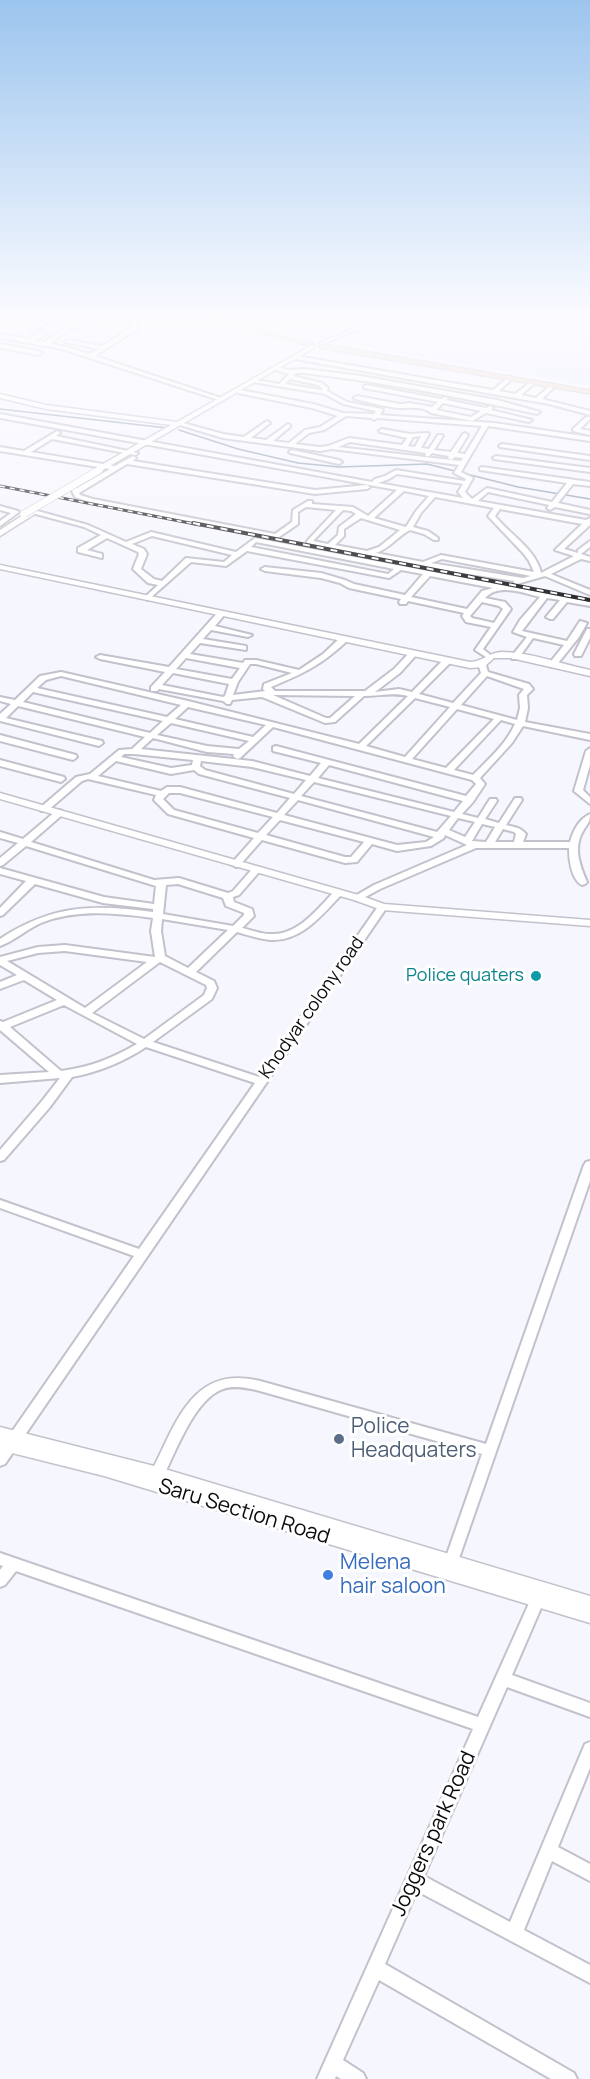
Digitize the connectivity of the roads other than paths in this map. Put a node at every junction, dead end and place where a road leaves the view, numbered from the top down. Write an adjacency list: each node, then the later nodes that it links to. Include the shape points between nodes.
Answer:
1 (88, 413): 15 (street)
2 (199, 413): 15 (street)
3 (202, 413): 15 (street)
4 (334, 413): 9 (street)
5 (379, 413): 12 (street)
6 (442, 413): 7 (street, via 472,419)
7 (483, 413)
8 (496, 413): 13 (street)
9 (343, 415): 12 (street); 29 (street, via 322,429 307,431)
10 (0, 416): 18 (street)
11 (589, 417): 20 (street, via 575,430)
12 (374, 418): 16 (street)
13 (529, 420)
14 (267, 423): 25 (street)
15 (180, 425): 25 (street); 28 (street)
16 (486, 425): 26 (street); 43 (street)
17 (288, 426): 27 (street)
18 (65, 427): 22 (street); 28 (street)
19 (382, 431): 23 (street)
20 (590, 433)
21 (465, 435): 42 (street)
22 (51, 436): 32 (street); 39 (street)
23 (410, 436): 36 (street); 37 (street, via 426,435)
24 (440, 436): 38 (street)
25 (245, 439): 27 (street)
26 (590, 439)
27 (267, 442): 34 (street)
28 (150, 443): 41 (street); 54 (street)
29 (290, 445): 34 (street); 35 (street)
30 (502, 446): 44 (street)
31 (590, 446): 44 (street)
32 (104, 447): 40 (street); 41 (street)
33 (0, 448): 39 (street)
34 (274, 448): 46 (street)
35 (328, 448): 36 (street, via 349,440); 46 (street); 47 (street)
36 (404, 448): 37 (street)
37 (417, 449): 38 (street)
38 (430, 451): 42 (street); 47 (street)
39 (27, 452): 51 (street)
40 (97, 452)
41 (134, 452): 52 (street, via 139,455); 55 (street)
42 (454, 454): 43 (street); 50 (street)
43 (465, 456): 56 (street)
44 (579, 456): 49 (street)
45 (90, 457): 51 (street)
46 (325, 458): 53 (street)
47 (426, 458): 50 (street)
48 (496, 458): 58 (street)
49 (590, 460): 58 (street)
50 (448, 461): 56 (street)
51 (83, 462): 55 (street)
52 (127, 462): 62 (street); 68 (street)
53 (339, 462)
54 (279, 467): 59 (street); 64 (street)
55 (105, 468): 68 (street, bridge); 84 (street, bridge)
56 (459, 468): 63 (street, via 469,477)
57 (482, 469): 61 (street)
58 (587, 470): 61 (street)
59 (272, 473)
60 (265, 478): 62 (street)
61 (574, 482): 65 (street); 72 (street)
62 (258, 483): 69 (street)
63 (467, 483): 64 (street, via 396,472); 71 (street, via 461,492)
64 (374, 484): 66 (street)
65 (590, 484)
66 (382, 486): 67 (street); 69 (street)
67 (404, 489): 70 (street); 81 (street)
68 (74, 491): 77 (street, bridge); 88 (street, via 92,501)
69 (315, 492): 73 (street, via 314,499)
70 (434, 495): 71 (street); 85 (street)
71 (471, 501): 72 (street, via 487,490); 74 (street)
72 (554, 504): 78 (street); 79 (street)
73 (306, 505): 76 (street); 88 (street, via 295,511 296,523)
74 (498, 506): 79 (street); 107 (street, via 491,516 536,563)
75 (0, 508): 82 (street, via 16,511)
76 (341, 508): 80 (street, via 353,509); 91 (street)
77 (34, 512): 86 (street); 87 (street, via 86,526)
78 (590, 512)
79 (543, 514): 83 (street)
80 (360, 515): 81 (street); 94 (street, via 341,528 341,536)
81 (369, 519): 85 (street)
82 (2, 521)
83 (589, 522): 99 (street, via 559,550)
84 (0, 529)
85 (408, 529): 89 (street, via 426,532); 96 (street, via 382,549)
86 (0, 534)
87 (105, 536): 92 (street); 100 (street, via 81,550)
88 (277, 536): 91 (street)
89 (436, 539)
90 (587, 540): 99 (street)
91 (309, 542): 94 (street)
92 (127, 544): 97 (street, via 152,534); 109 (street, via 143,552 138,571)
93 (284, 545): 95 (street, via 255,540); 98 (street); 104 (street)
94 (330, 546): 96 (street)
95 (244, 548): 97 (street); 98 (street)
96 (369, 553): 105 (street)
97 (237, 554): 109 (street, via 223,565 191,559)
98 (276, 554): 102 (street); 106 (street, via 262,572)
99 (581, 554): 101 (street); 107 (street)
100 (99, 556)
101 (590, 559)
102 (315, 561): 104 (street, via 389,576); 106 (street)
103 (0, 567): 113 (street)
104 (399, 568): 105 (street)
105 (426, 569): 107 (street, via 441,557); 108 (street); 110 (street); 116 (street)
106 (302, 573): 116 (street)
107 (540, 575): 108 (street); 111 (street)
108 (523, 580): 110 (street)
109 (163, 584): 113 (street)
110 (497, 588): 112 (street); 114 (street)
111 (590, 593)
112 (545, 596): 115 (street); 126 (street, via 517,631)
113 (148, 598): 119 (street)
114 (480, 599): 118 (street); 122 (street, via 507,607)
115 (565, 599): 117 (street); 120 (street)
116 (404, 600): 118 (street)
117 (590, 604)
118 (469, 612): 122 (street, via 469,620)
119 (222, 613): 123 (street); 127 (street)
120 (550, 617)
121 (583, 623): 129 (street)
122 (495, 625): 135 (street, via 479,650)
123 (210, 627): 125 (street); 128 (street)
124 (590, 631): 132 (street)
125 (248, 634)
126 (531, 636): 129 (street); 136 (street)
127 (344, 639): 131 (street); 142 (street, via 326,656)
128 (198, 640): 130 (street); 133 (street)
129 (569, 644): 138 (street)
130 (243, 648)
131 (414, 653): 137 (street); 148 (street, via 397,671)
132 (578, 654)
133 (185, 655): 139 (street); 141 (street)
134 (100, 657): 141 (street)
135 (489, 657): 136 (street); 140 (street)
136 (516, 657): 138 (street)
137 (448, 660): 140 (street); 151 (street)
138 (552, 665): 143 (street)
139 (244, 666): 142 (street, via 256,662); 144 (street)
140 (483, 669): 156 (street); 160 (street, via 529,687 523,695)
141 (171, 670): 144 (street); 145 (street)
142 (299, 672): 147 (street, via 267,686)
143 (590, 673)
144 (234, 682): 153 (street)
145 (157, 686): 149 (street); 153 (street)
146 (31, 689): 149 (street, via 48,675 61,674); 154 (street); 159 (street)
147 (273, 693): 148 (street); 150 (street)
148 (365, 693): 150 (street, via 332,720 325,721); 151 (street, via 394,691)
149 (150, 694): 155 (street)
150 (262, 694): 153 (street)
151 (415, 695): 156 (street); 167 (street)
152 (0, 699): 154 (street)
153 (229, 699): 157 (street)
154 (16, 703): 162 (street); 166 (street, via 0,719)
155 (188, 703): 157 (street); 159 (street)
156 (455, 706): 158 (street); 174 (street)
157 (218, 711): 161 (street)
158 (499, 718): 160 (street); 179 (street)
159 (169, 720): 162 (street); 165 (street)
160 (520, 723): 163 (street); 182 (street, via 517,732)
161 (272, 724): 165 (street); 167 (street)
162 (152, 735): 169 (street); 170 (street, via 207,749)
163 (590, 737)
164 (0, 738): 172 (street)
165 (253, 739): 170 (street)
166 (99, 743)
167 (362, 747): 174 (street)
168 (276, 749): 176 (street)
169 (134, 751): 173 (street, via 122,752); 178 (street)
170 (240, 752): 175 (street)
171 (590, 752): 190 (street, via 578,791)
172 (73, 757)
173 (114, 758): 178 (street, via 171,771); 180 (street)
174 (406, 759): 179 (street)
175 (232, 761): 178 (street); 181 (street)
176 (327, 762): 181 (street); 187 (street)
177 (0, 763): 183 (street)
178 (196, 764): 186 (street, via 202,772)
179 (449, 770): 182 (street)
180 (93, 776): 184 (street); 191 (street, via 82,777)
181 (312, 778): 186 (street); 194 (street)
182 (475, 778): 187 (street, via 481,784)
183 (61, 779)
184 (162, 794): 193 (street, via 180,789); 200 (street, via 158,800 171,812)
185 (0, 796): 191 (street)
186 (295, 797): 193 (street); 198 (street)
187 (470, 800): 194 (street)
188 (518, 800): 197 (street)
189 (493, 801): 196 (street)
190 (590, 801)
191 (44, 809): 192 (street)
192 (60, 813): 202 (street); 208 (street)
193 (279, 815): 200 (street); 201 (street)
194 (457, 815): 196 (street); 198 (street)
195 (590, 817): 206 (street, via 579,828)
196 (480, 820): 197 (street); 203 (street)
197 (501, 826): 204 (street); 205 (street, via 520,831)
198 (442, 833): 201 (street, via 428,844 402,848); 203 (street)
199 (0, 835): 202 (street)
200 (261, 836): 201 (street, via 351,861); 208 (street)
201 (370, 841)
202 (24, 842): 207 (street); 213 (street)
203 (471, 843): 204 (street); 216 (street)
204 (489, 844): 205 (street)
205 (518, 845): 206 (street)
206 (572, 845): 212 (street)
207 (0, 863)
208 (236, 864): 209 (street)
209 (256, 870): 214 (street); 215 (street, via 236,893)
210 (0, 871): 211 (street)
211 (33, 880): 218 (street); 219 (street)
212 (582, 882)
213 (161, 883): 215 (street, via 179,881); 218 (street)
214 (338, 893): 216 (street); 221 (street, via 307,923 288,935 266,937)
215 (228, 896): 221 (street, via 229,904 250,913)
216 (358, 898): 217 (street)
217 (382, 907): 220 (street); 235 (street, Khodyar colony road)
218 (158, 912): 221 (street); 222 (street, via 66,914 32,924); 223 (street)
219 (0, 914)
220 (590, 923)
221 (237, 929): 225 (street)
222 (0, 943)
223 (158, 959): 224 (street, via 58,948); 225 (street); 229 (street)
224 (0, 961): 226 (street)
225 (189, 973): 231 (street, via 210,983 211,993)
226 (24, 976): 227 (street); 228 (street)
227 (0, 986)
228 (65, 1001): 229 (street); 230 (street)
229 (85, 1013): 231 (street)
230 (1, 1025): 233 (street)
231 (144, 1043): 232 (street, via 109,1063); 235 (street)
232 (70, 1072): 233 (street); 236 (street)
233 (57, 1073): 234 (street)
234 (0, 1079)
235 (261, 1081): 239 (street, Khodyar colony road)
236 (0, 1157)
237 (590, 1165): 241 (street)
238 (0, 1204): 239 (street)
239 (141, 1254): 240 (street, Khodyar colony road)
240 (6, 1440): 242 (street, Khodyar colony road); 243 (street, Saru Section Road); 247 (street, Saru Section Road)
241 (490, 1451): 243 (street, via 255,1385 227,1383 205,1392); 244 (street)
242 (0, 1460)
243 (158, 1473): 244 (street, Saru Section Road, via 306,1520)
244 (452, 1560): 247 (street, Saru Section Road)
245 (6, 1561): 246 (street); 252 (street)
246 (0, 1581)
247 (539, 1594): 248 (street, Saru Section Road); 249 (street, Saru Section Road); 250 (street, Joggers park Road)
248 (590, 1603)
249 (590, 1616)
250 (502, 1678): 251 (street); 252 (street, Joggers park Road)
251 (590, 1710)
252 (482, 1725): 256 (street, Joggers park Road)
253 (590, 1749): 254 (street)
254 (549, 1851): 255 (street); 257 (street)
255 (590, 1873)
256 (414, 1880): 257 (street); 258 (street, Joggers park Road)
257 (514, 1933): 259 (street)
258 (375, 1968): 260 (street, Joggers park Road); 262 (street)
259 (590, 1974)
260 (330, 2072): 261 (street)
261 (357, 2079)
262 (568, 2079)

